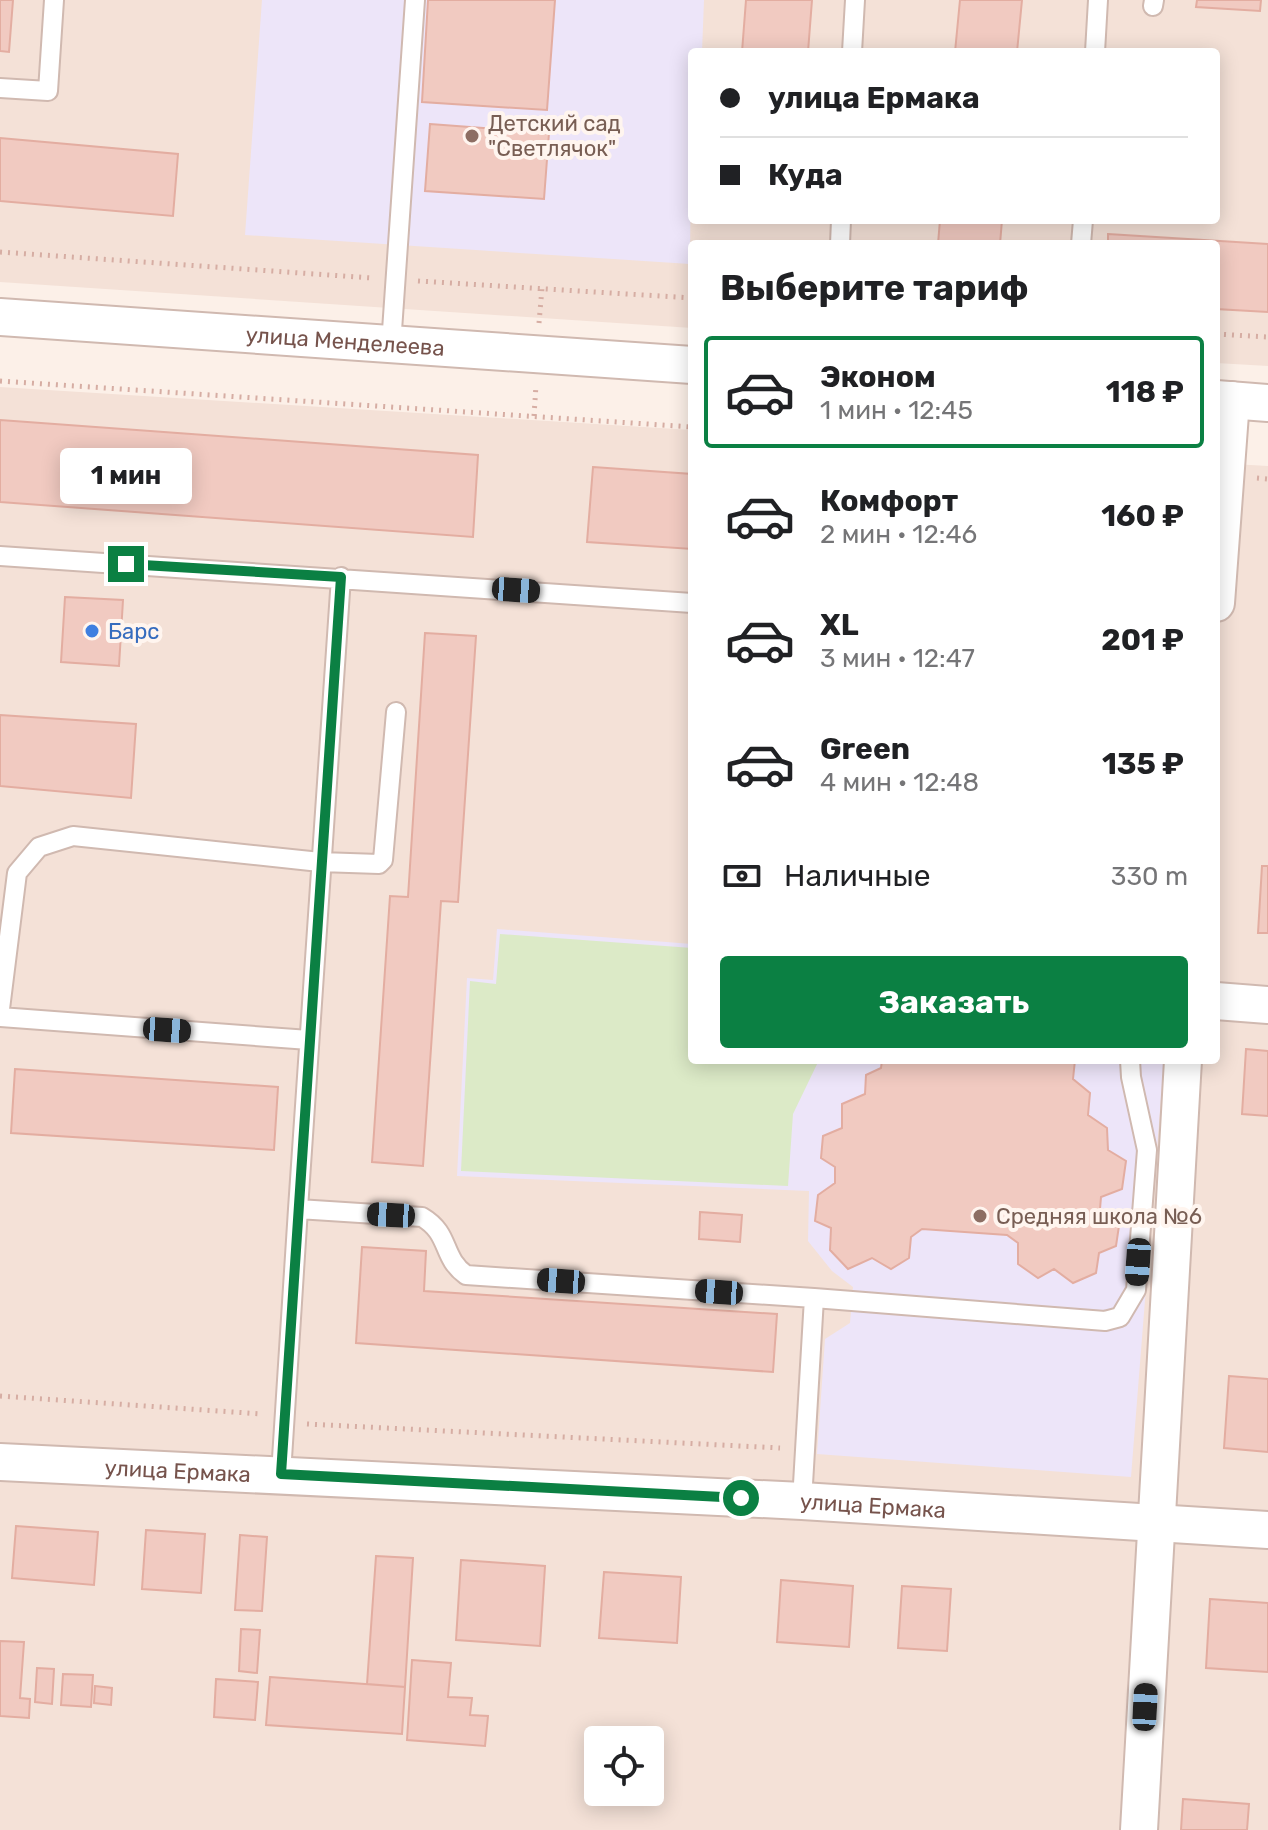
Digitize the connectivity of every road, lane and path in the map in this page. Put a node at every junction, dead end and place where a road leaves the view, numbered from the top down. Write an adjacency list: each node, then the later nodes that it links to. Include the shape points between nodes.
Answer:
1 (54, 0): 7 (lane, via 48,91)
2 (415, 0): 9 (lane)
3 (855, 0): 5 (lane)
4 (1098, 0): 6 (lane)
5 (852, 48)
6 (1095, 48)
7 (0, 88)
8 (0, 252): 9 (path)
9 (396, 279): 10 (path); 14 (lane)
10 (688, 298)
11 (0, 317): 14 (street, улица Менделеева)
12 (1220, 334): 13 (path)
13 (1268, 337)
14 (391, 345): 15 (street, улица Менделеева)
15 (688, 365)
16 (0, 381): 19 (path)
17 (1223, 400): 18 (street); 20 (street)
18 (1268, 403)
19 (688, 427)
20 (1220, 487)
21 (0, 556): 22 (lane)
22 (341, 577): 23 (lane); 25 (lane)
23 (688, 603)
24 (396, 712): 25 (lane, via 383,860 373,866)
25 (320, 862): 28 (lane, via 73,836 39,847 17,873); 30 (lane)
26 (1220, 1001): 27 (street)
27 (1268, 1005)
28 (0, 1009)
29 (0, 1017): 30 (lane)
30 (309, 1040): 33 (lane)
31 (1131, 1064): 34 (lane, via 1147,1150 1136,1290 1120,1317 1105,1321)
32 (1183, 1064): 41 (street)
33 (298, 1209): 34 (lane, via 422,1217 438,1226 455,1267 466,1275); 36 (lane)
34 (814, 1298): 37 (lane)
35 (0, 1396): 36 (path)
36 (284, 1419): 37 (path, via 298,1424); 39 (lane)
37 (806, 1449): 40 (lane)
38 (0, 1462): 39 (street, улица Ермака)
39 (281, 1474): 40 (street, улица Ермака)
40 (802, 1501): 41 (street, улица Ермака)
41 (1155, 1522): 42 (street, улица Ермака); 43 (street)
42 (1268, 1530)
43 (1139, 1830)

